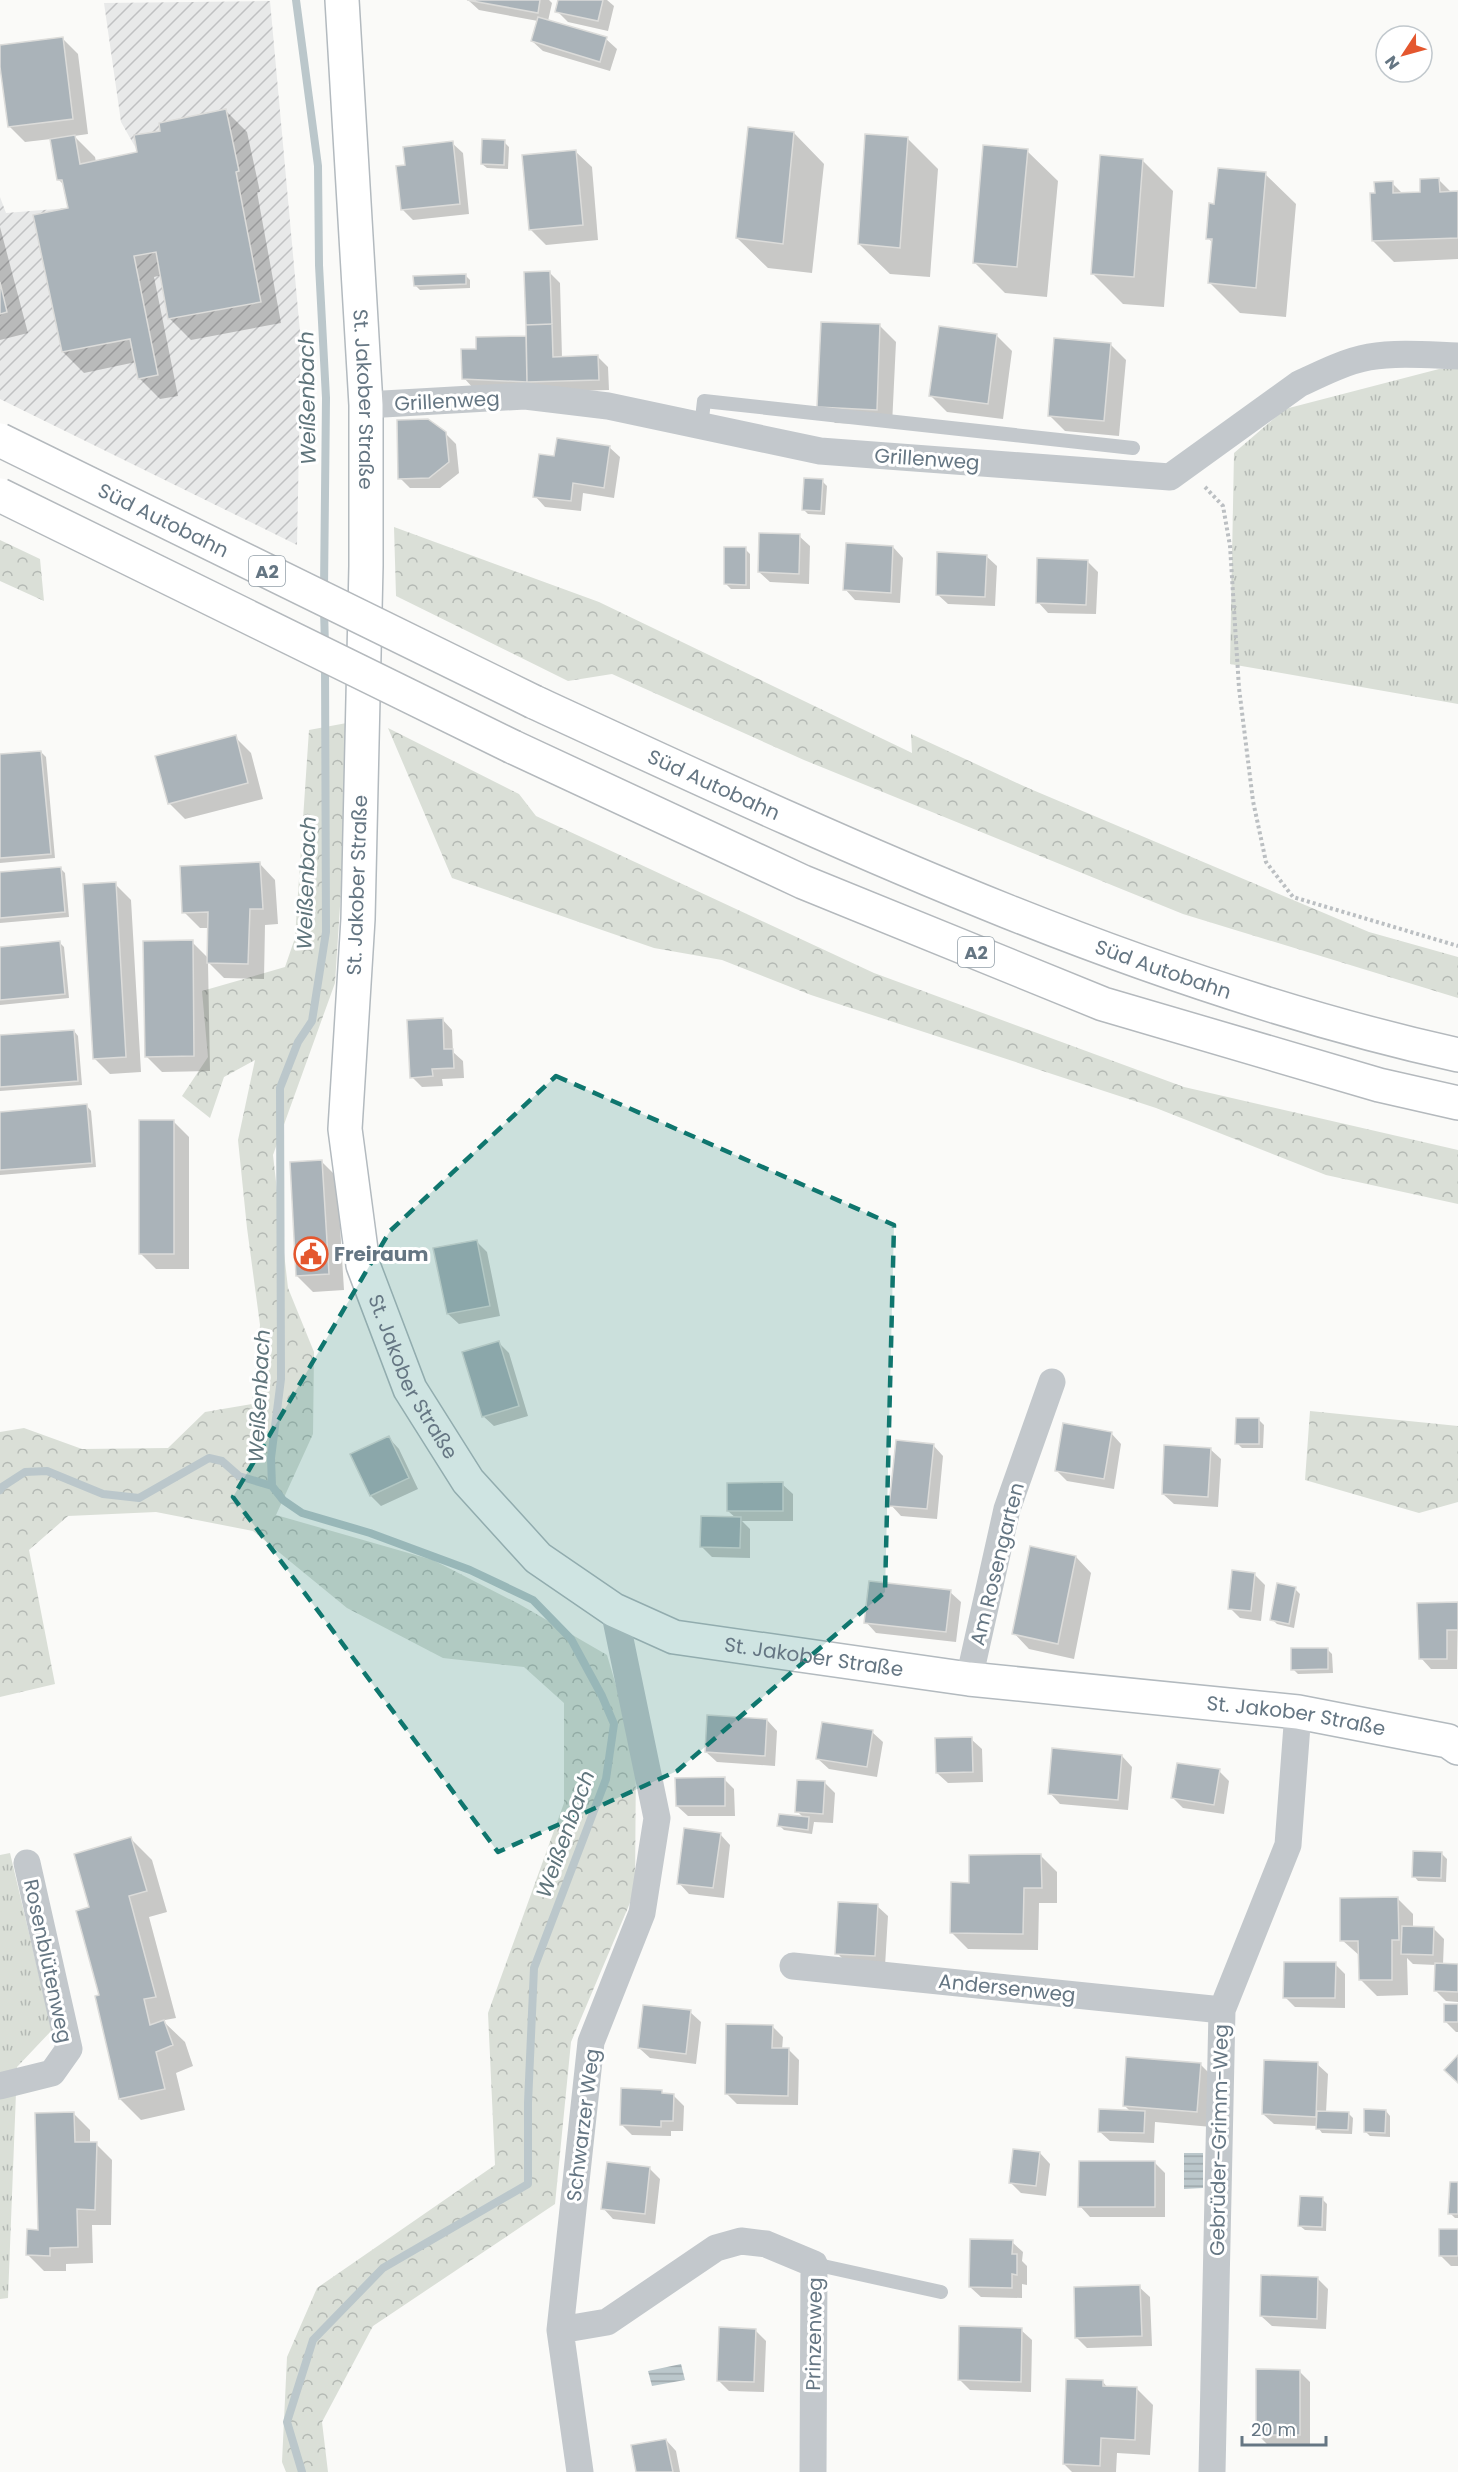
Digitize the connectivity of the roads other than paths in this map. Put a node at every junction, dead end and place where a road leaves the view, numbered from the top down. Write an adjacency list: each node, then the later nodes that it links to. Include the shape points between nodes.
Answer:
1 (342, 0): 3 (main road, St. Jakober Straße)
2 (1458, 356): 4 (street, Grillenweg, via 1368,357 1320,375 1299,384 1170,477 820,451)
3 (366, 405): 4 (street, Grillenweg, via 525,396 608,406); 11 (main road, St. Jakober Straße, via 358,919 345,1129 363,1265 410,1389 468,1480 538,1558)
4 (701, 427): 6 (lane, via 704,401)
5 (0, 440): 8 (main road, Süd Autobahn / A2, bridge, via 534,702 825,836 1108,949 1266,1003)
6 (1133, 448)
7 (0, 495): 9 (main road, A2, bridge, via 513,747 803,882 1103,1004 1379,1085)
8 (1458, 1055)
9 (1458, 1103)
10 (1052, 1382): 12 (street, Am Rosengarten, via 1007,1509)
11 (614, 1610): 12 (main road, St. Jakober Straße, via 674,1637); 21 (street, Schwarzer Weg, via 657,1818 642,1913 591,2042)
12 (969, 1679): 13 (main road, St. Jakober Straße)
13 (1298, 1712): 14 (main road, St. Jakober Straße, via 1448,1741); 17 (street, Gebrüder-Grimm-Weg, via 1288,1845)
14 (1458, 1748)
15 (27, 1863): 18 (street, Rosenblütenweg, via 69,2049 52,2073)
16 (793, 1966): 17 (street, Andersenweg)
17 (1222, 2010): 24 (street, Gebrüder-Grimm-Weg)
18 (0, 2086)
19 (814, 2264): 20 (lane); 21 (street, Prinzenweg, via 766,2244 741,2241 716,2248 607,2322); 23 (street, Prinzenweg)
20 (941, 2292)
21 (560, 2330): 22 (street, Schwarzer Weg)
22 (580, 2472)
23 (813, 2472)
24 (1212, 2472)

